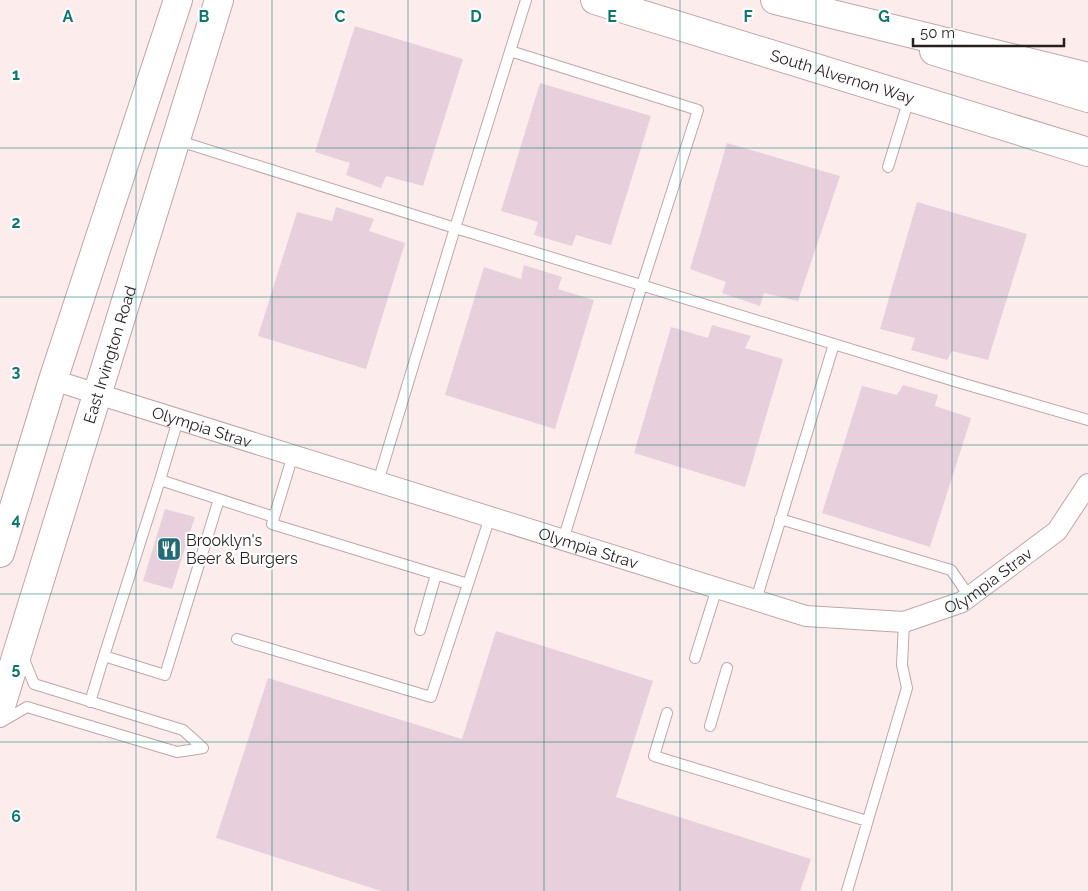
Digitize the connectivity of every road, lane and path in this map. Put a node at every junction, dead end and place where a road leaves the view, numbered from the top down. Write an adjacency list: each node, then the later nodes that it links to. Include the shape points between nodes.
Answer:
1 (178, 0): 17 (main road)
2 (219, 0): 11 (main road, East Irvington Road)
3 (526, 0): 7 (lane)
4 (595, 0): 9 (main road, South Alvernon Way)
5 (768, 0): 10 (main road)
6 (775, 0): 8 (main road)
7 (510, 51): 14 (lane); 15 (lane, via 698,110)
8 (1088, 77)
9 (910, 97): 12 (main road, South Alvernon Way); 13 (lane)
10 (1088, 98)
11 (175, 140): 14 (lane); 18 (main road, East Irvington Road)
12 (1088, 152)
13 (888, 168)
14 (455, 228): 15 (lane); 23 (lane)
15 (642, 285): 16 (lane); 29 (lane)
16 (834, 344): 20 (lane); 28 (lane)
17 (53, 380): 18 (street, Olympia Strav); 30 (main road)
18 (98, 394): 19 (street, Olympia Strav); 39 (main road, East Irvington Road)
19 (178, 420): 21 (street, Olympia Strav); 22 (lane)
20 (1088, 420)
21 (293, 456): 23 (street, Olympia Strav); 26 (lane)
22 (160, 480): 25 (lane); 40 (lane)
23 (378, 482): 27 (street, Olympia Strav)
24 (1088, 484): 34 (street, Olympia Strav, via 1058,531)
25 (219, 499): 26 (lane); 40 (lane, via 165,675)
26 (274, 517): 31 (lane, via 272,524)
27 (490, 517): 29 (street, Olympia Strav); 32 (lane)
28 (780, 519): 34 (lane, via 952,570); 35 (lane)
29 (563, 540): 33 (street, Olympia Strav)
30 (0, 553)
31 (436, 575): 32 (lane); 37 (lane)
32 (468, 584): 38 (lane, via 432,697)
33 (716, 588): 35 (street, Olympia Strav); 41 (lane)
34 (969, 596): 36 (street, Olympia Strav, via 962,602)
35 (756, 600): 36 (street, Olympia Strav, via 806,616)
36 (904, 622): 48 (lane, via 902,665 907,688)
37 (420, 630)
38 (237, 639)
39 (19, 648): 43 (lane, via 34,684); 44 (main road, East Irvington Road)
40 (104, 656): 43 (lane)
41 (695, 658)
42 (727, 668): 47 (lane)
43 (90, 702): 46 (lane, via 183,730 203,748 177,752 27,707)
44 (0, 709)
45 (667, 713): 48 (lane, via 654,756)
46 (0, 722)
47 (710, 726)
48 (867, 821): 49 (lane)
49 (847, 891)

